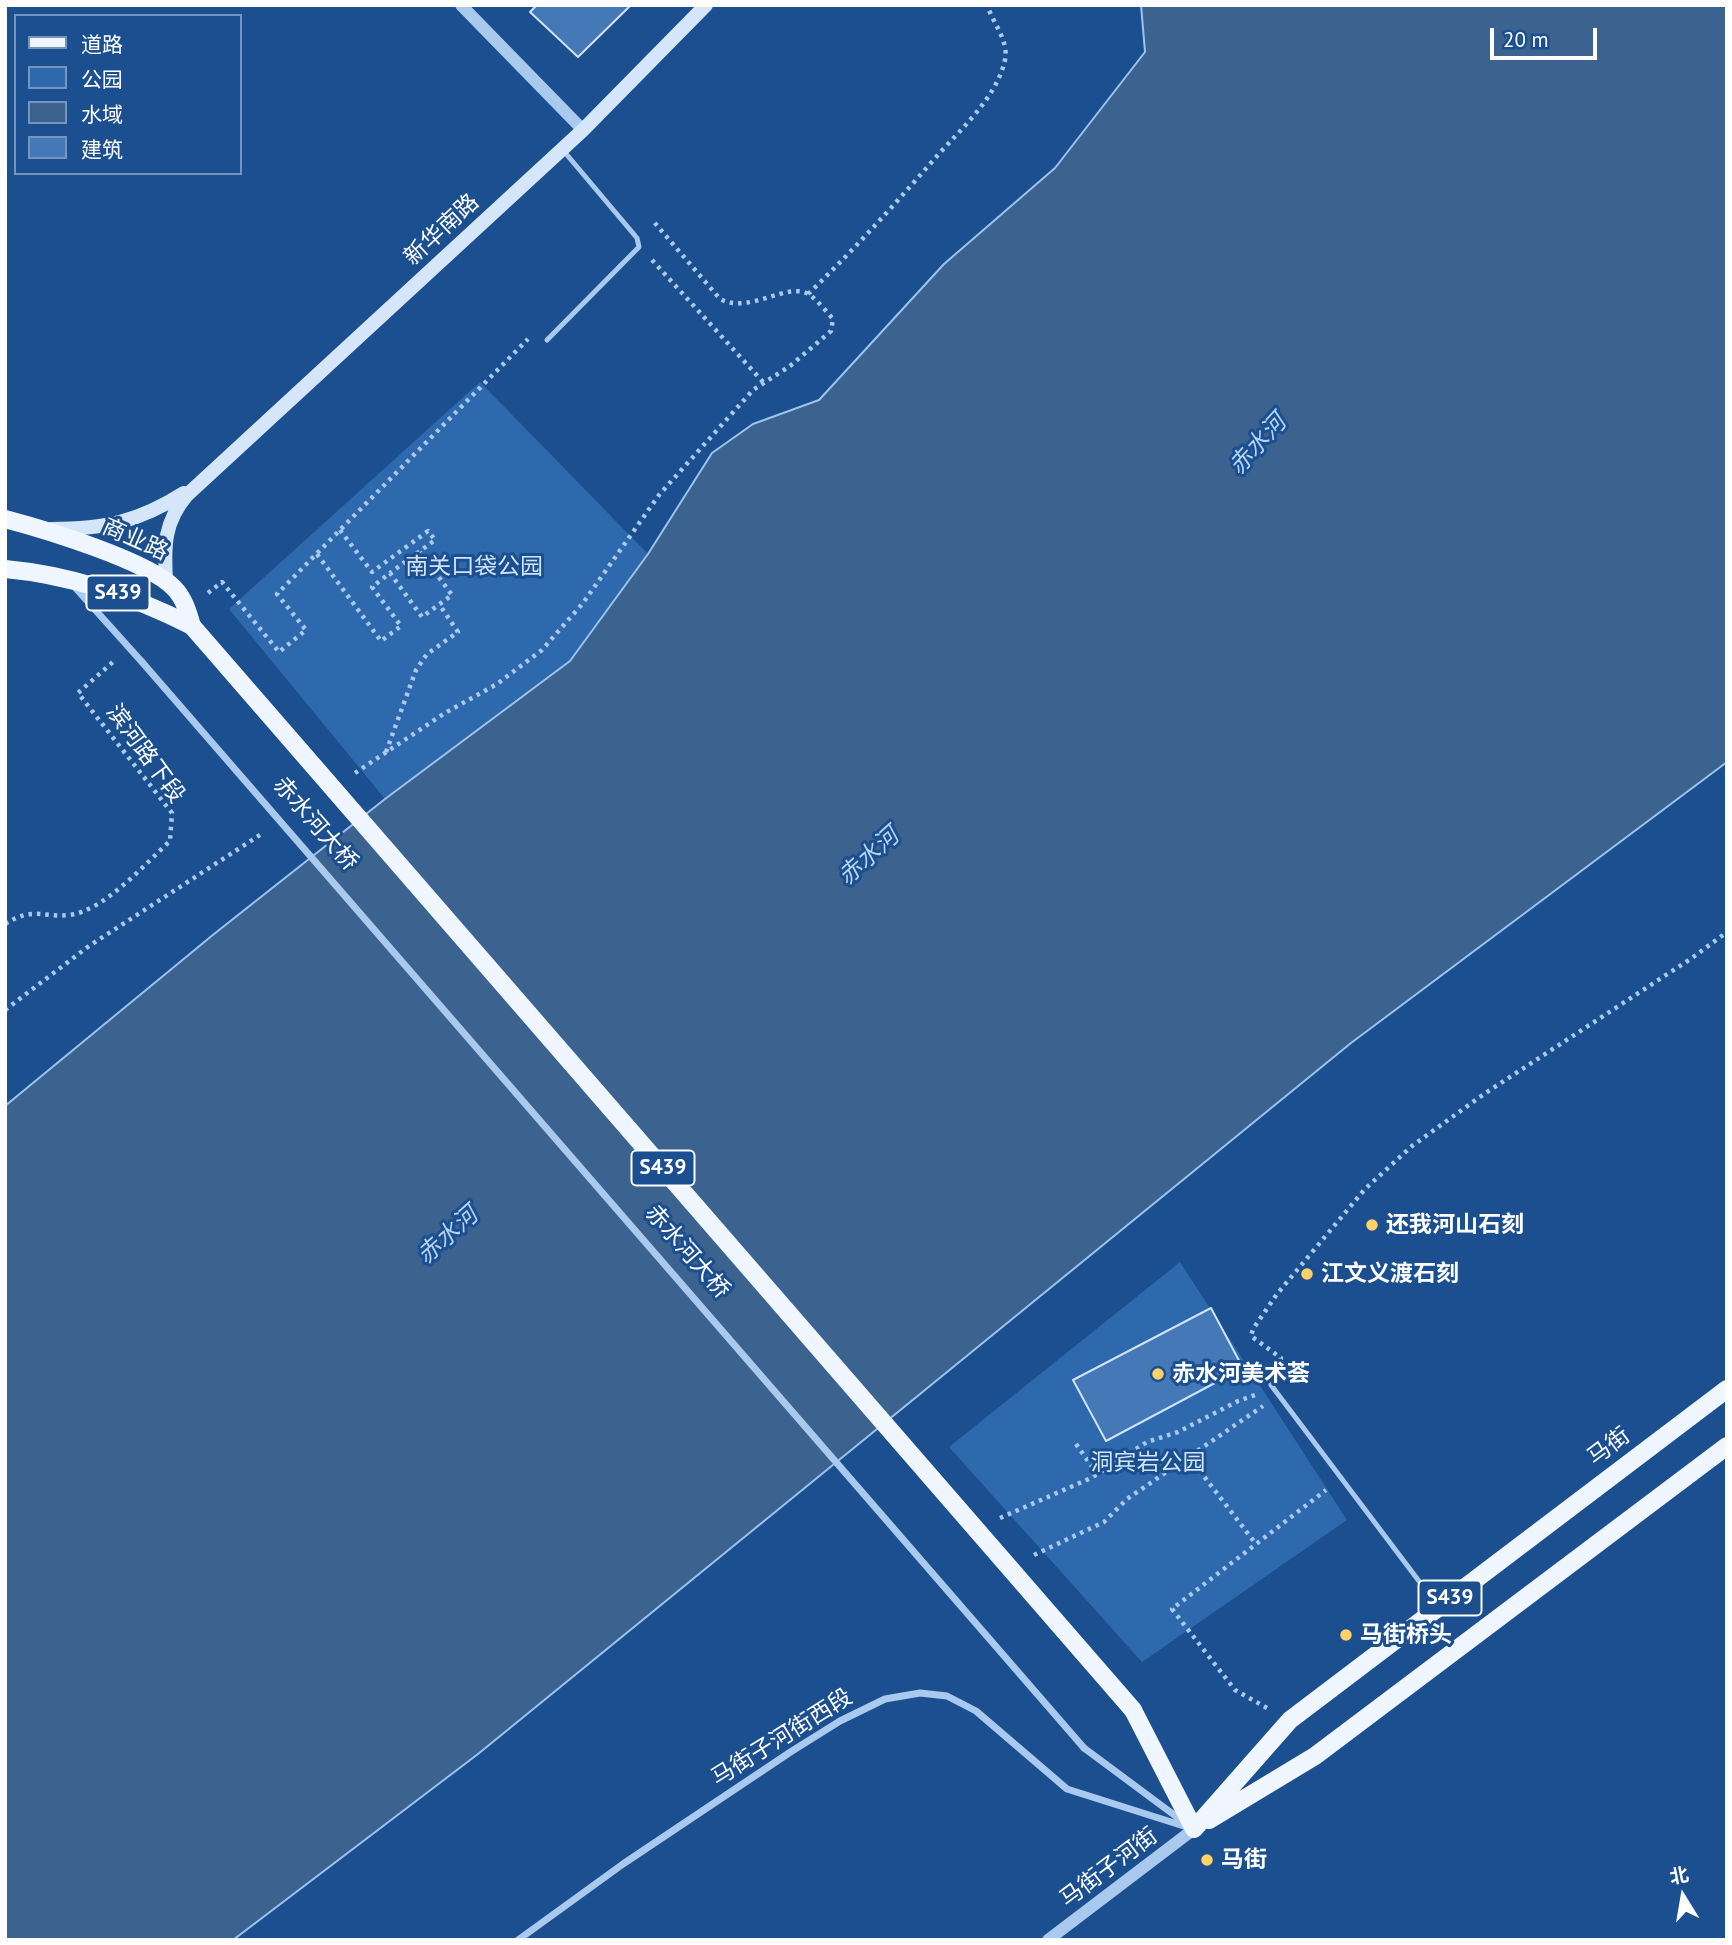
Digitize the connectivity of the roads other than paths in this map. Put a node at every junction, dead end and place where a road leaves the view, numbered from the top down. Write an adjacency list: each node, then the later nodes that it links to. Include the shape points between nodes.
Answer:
1 (461, 5): 3 (street)
2 (706, 5): 3 (main road, 新华南路)
3 (583, 131): 4 (main road, 新华南路)
4 (562, 149): 5 (lane, via 637,238 639,247); 6 (main road, 新华南路)
5 (547, 340)
6 (203, 480): 8 (main road, via 126,522 94,529); 13 (main road, via 169,519 164,544)
7 (5, 519): 8 (main road, 商业路 / S439)
8 (42, 529): 13 (main road, 商业路 / S439)
9 (5, 569): 10 (main road, S439)
10 (39, 572): 11 (main road, S439); 12 (main road)
11 (66, 578): 14 (main road, S439); 19 (street, 赤水河大桥, bridge, via 1084,1748)
12 (5, 580)
13 (166, 580): 14 (main road, 商业路, via 182,598)
14 (190, 618): 19 (main road, 赤水河大桥 / S439, bridge, via 1133,1710)
15 (1271, 1385): 18 (lane)
16 (1727, 1389): 18 (main road, 马街 / S439)
17 (1727, 1446): 19 (main road, S439, via 1315,1756)
18 (1439, 1607): 19 (main road, 马街 / S439, via 1290,1720)
19 (1194, 1829): 20 (street, 马街子河街西段, via 1067,1789 976,1712 947,1696 920,1693 885,1699 840,1721 623,1864); 21 (street, 马街子河街)
20 (518, 1940)
21 (1048, 1940)

